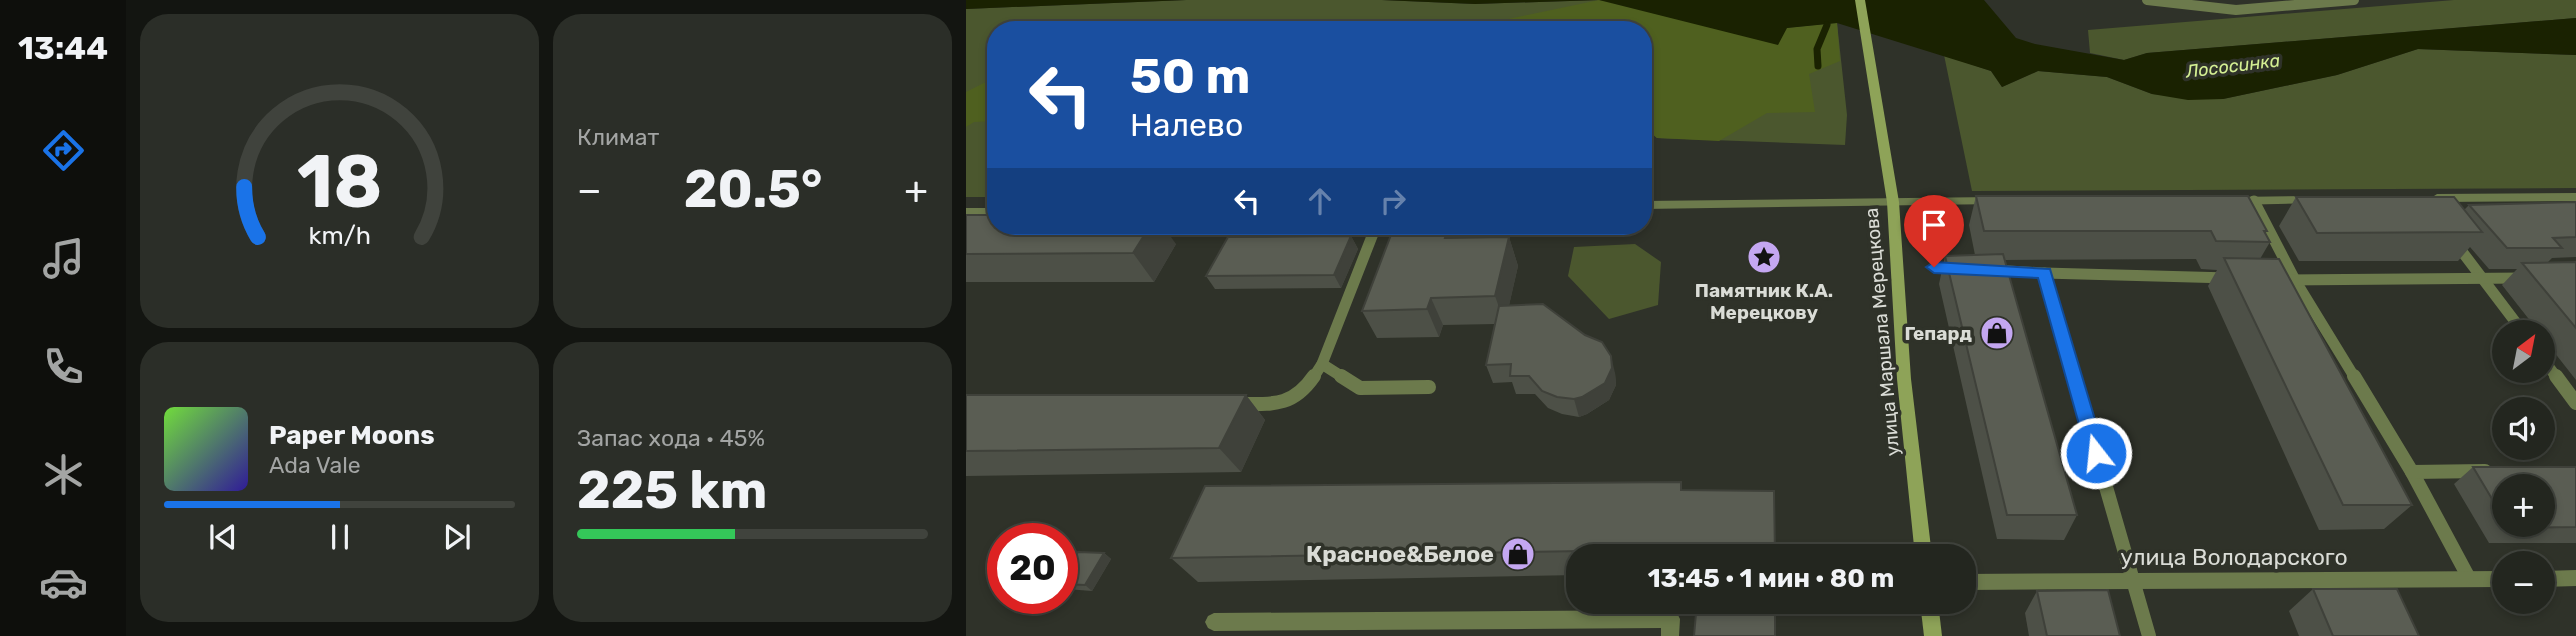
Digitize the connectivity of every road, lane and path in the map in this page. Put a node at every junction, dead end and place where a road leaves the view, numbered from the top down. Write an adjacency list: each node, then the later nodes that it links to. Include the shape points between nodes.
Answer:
1 (1860, 0): 9 (main road, улица Маршала Мерецкова)
2 (2147, 0): 3 (lane, via 2236,10)
3 (2354, 0)
4 (2576, 197): 10 (street)
5 (2324, 200): 8 (street)
6 (2005, 201): 9 (street)
7 (2226, 201): 8 (street)
8 (2254, 201): 21 (lane)
9 (1893, 202): 11 (street); 31 (main road, улица Маршала Мерецкова)
10 (2426, 204)
11 (1652, 205)
12 (966, 212): 13 (street)
13 (987, 212)
14 (2445, 229): 22 (lane)
15 (1372, 235): 24 (lane)
16 (1934, 267): 17 (lane)
17 (2044, 273): 19 (lane); 37 (lane)
18 (2536, 278): 22 (lane)
19 (2239, 279)
20 (2267, 280): 21 (lane)
21 (2295, 280): 22 (lane); 30 (lane)
22 (2483, 280): 23 (lane)
23 (2514, 320)
24 (1322, 364): 26 (lane, via 1360,388); 28 (lane, via 1297,399)
25 (2555, 375): 27 (lane)
26 (1429, 387)
27 (2576, 403)
28 (1217, 404)
29 (2494, 471): 30 (lane)
30 (2413, 472): 35 (lane)
31 (1923, 544)
32 (2576, 578): 34 (street)
33 (2492, 579): 35 (street, улица Володарского)
34 (2555, 579)
35 (2470, 580): 37 (street, улица Володарского)
36 (1976, 582): 37 (street, улица Володарского)
37 (2133, 582): 42 (lane)
38 (1930, 614): 41 (main road)
39 (1214, 622): 40 (street, via 1671,619)
40 (1670, 636)
41 (1933, 636)
42 (2149, 636)

